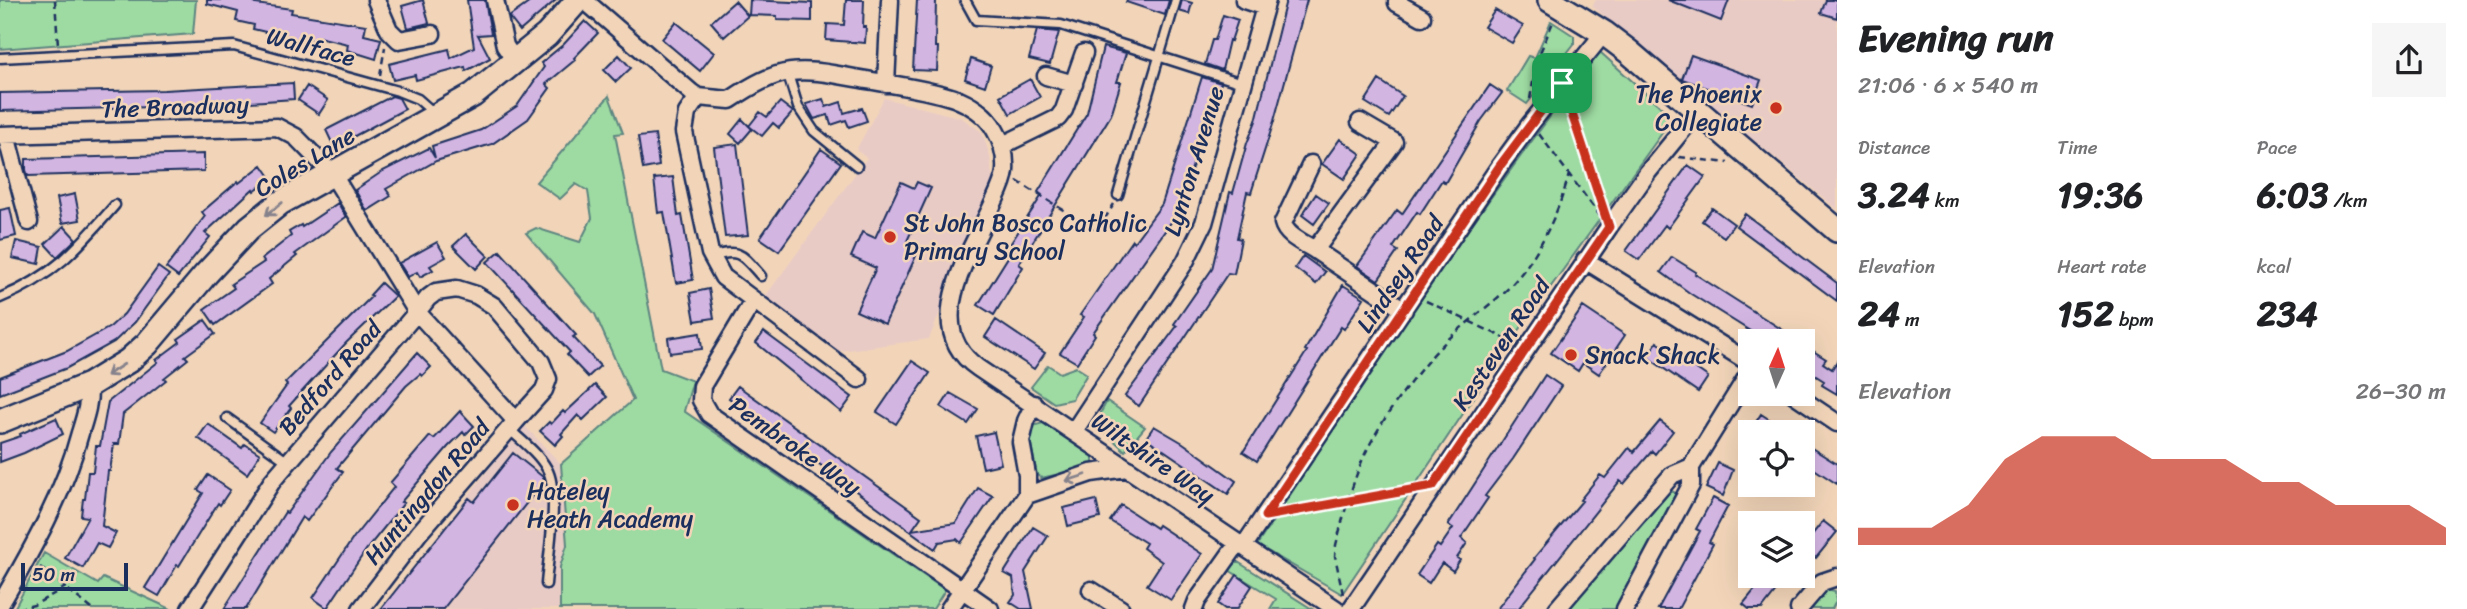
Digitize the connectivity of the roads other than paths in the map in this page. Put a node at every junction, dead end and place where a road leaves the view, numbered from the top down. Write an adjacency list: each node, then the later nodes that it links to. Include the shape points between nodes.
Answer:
1 (376, 0): 14 (street, via 389,30 399,40)
2 (495, 0): 18 (street, via 505,46)
3 (578, 0): 18 (street, Coles Lane)
4 (584, 0): 24 (street)
5 (890, 0): 22 (street)
6 (965, 0): 16 (lane, via 976,20 1062,25)
7 (1176, 0): 16 (lane)
8 (1244, 0): 10 (street)
9 (1399, 0): 12 (street, via 1397,3)
10 (1266, 4): 21 (street, Lynton Avenue)
11 (1563, 4): 13 (street)
12 (1422, 17)
13 (1604, 33): 25 (street); 43 (street, Lindsey Road, via 1531,122)
14 (432, 34)
15 (1084, 53): 23 (street)
16 (1159, 55): 21 (lane); 33 (lane)
17 (0, 58): 26 (lane, Wallface, via 234,46 378,85 418,99)
18 (516, 62): 26 (street, Coles Lane)
19 (787, 71): 22 (street); 24 (street, via 760,80 730,100); 31 (lane, via 798,107 814,131)
20 (1046, 76): 23 (street)
21 (1242, 83): 55 (street, Lynton Avenue, via 1203,223 1185,262)
22 (886, 84): 29 (street, via 955,98 973,107 993,126)
23 (1074, 84): 29 (street, via 1058,118)
24 (698, 96): 38 (street, via 687,113 684,132)
25 (1698, 111): 36 (street); 39 (street, Kesteven Road)
26 (436, 116): 32 (street, Coles Lane)
27 (1360, 122): 37 (street, via 1394,142)
28 (3, 135): 32 (street, The Broadway, via 277,127 296,137); 35 (street)
29 (1003, 145): 49 (street, Wiltshire Way, via 1004,176 950,304 953,337 966,360)
30 (1311, 164): 37 (street, via 1283,228)
31 (857, 166)
32 (333, 175): 44 (street); 47 (street, Coles Lane, one-way to 47, via 280,203 249,229 147,344)
33 (1118, 195)
34 (115, 205): 41 (lane, via 53,270)
35 (29, 222)
36 (1837, 230)
37 (1315, 250): 43 (street)
38 (712, 257): 40 (lane, via 728,251 741,254); 42 (street, via 723,277)
39 (1586, 260): 45 (street); 73 (street, Kesteven Road)
40 (761, 276)
41 (0, 298)
42 (753, 301): 46 (street); 63 (street, Pembroke Way, via 702,386 701,400 709,414)
43 (1404, 310): 60 (street, Lindsey Road)
44 (417, 312): 54 (street, Huntingdon Road); 54 (street, Bedford Road, via 436,292 457,289 494,306 541,362 548,379 544,390); 56 (street, Bedford Road)
45 (1738, 355)
46 (859, 379)
47 (89, 385): 52 (street, Coles Lane); 66 (street, via 90,398 73,462)
48 (1738, 392): 57 (street)
49 (1034, 404): 55 (street, Wiltshire Way); 59 (street, via 1021,442)
50 (1812, 406): 53 (street)
51 (227, 418): 56 (lane)
52 (0, 421)
53 (1837, 423)
54 (512, 425): 62 (lane, via 546,467 553,485); 68 (street, Huntingdon Road)
55 (1074, 431): 58 (street, Wiltshire Way)
56 (288, 462): 67 (street, Bedford Road)
57 (1692, 467): 74 (street, via 1672,475); 75 (street, via 1691,485)
58 (1126, 468): 59 (street, one-way to 59, via 1091,473); 60 (street, Wiltshire Way)
59 (1027, 495): 63 (street)
60 (1241, 545): 65 (street, Wiltshire Way); 72 (street, Lindsey Road)
61 (1837, 577): 76 (street, via 1822,582)
62 (546, 584)
63 (962, 590): 69 (street); 70 (street, Pembroke Way)
64 (1091, 590): 71 (street)
65 (1339, 601)
66 (0, 605)
67 (190, 609)
68 (361, 609)
69 (949, 609)
70 (990, 609)
71 (1121, 609)
72 (1194, 609)
73 (1351, 609)
74 (1557, 609)
75 (1625, 609)
76 (1799, 609)

